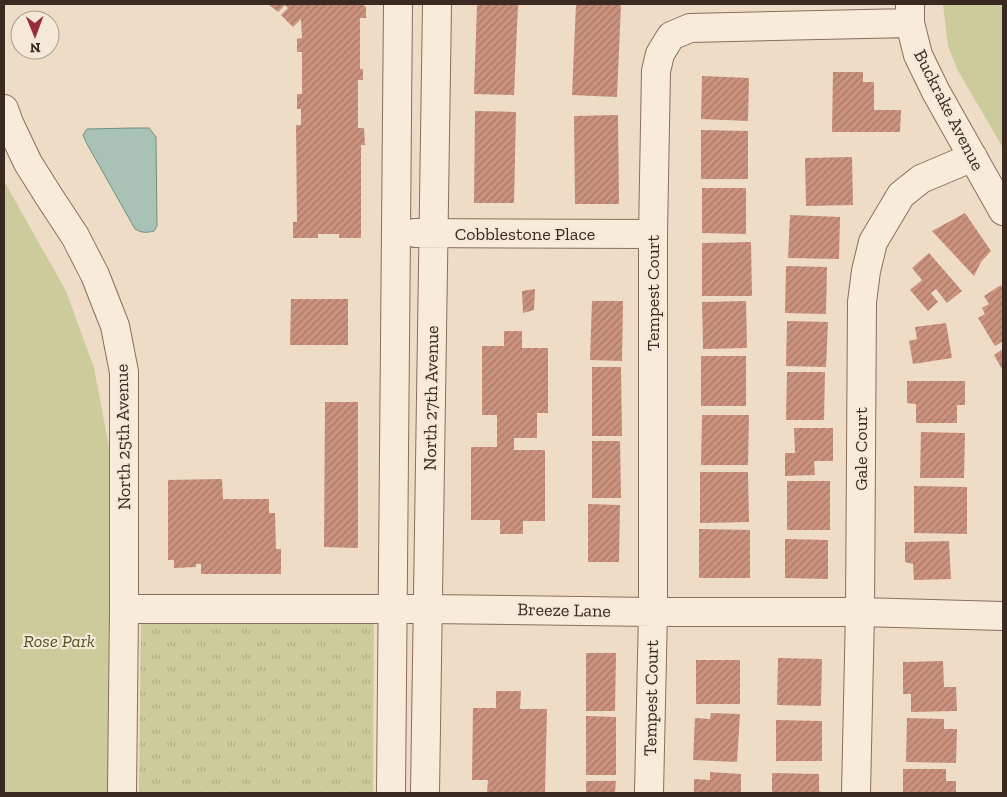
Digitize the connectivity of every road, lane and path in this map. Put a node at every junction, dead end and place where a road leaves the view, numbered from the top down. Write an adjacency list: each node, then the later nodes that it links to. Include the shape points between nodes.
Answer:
1 (398, 4): 7 (street, North 27th Avenue)
2 (437, 4): 8 (street, North 27th Avenue)
3 (910, 13): 5 (street, Buckrake Avenue, via 918,55); 9 (street, Tempest Court, via 690,28 671,36 660,54 656,71)
4 (4, 109): 12 (street, North 25th Avenue, via 28,162 75,236 115,326 124,372)
5 (973, 157): 6 (street, Buckrake Avenue); 14 (street, Gale Court, via 920,179 901,195 873,242 862,302)
6 (1003, 211)
7 (396, 233): 8 (street, Cobblestone Place); 10 (street, North 27th Avenue)
8 (433, 233): 9 (street, Cobblestone Place); 11 (street, North 27th Avenue)
9 (653, 234): 13 (street, Tempest Court)
10 (393, 609): 11 (street, Breeze Lane); 12 (street, Breeze Lane); 17 (street, North 27th Avenue)
11 (428, 609): 13 (street, Breeze Lane); 18 (street, North 27th Avenue)
12 (124, 610): 16 (street, North 25th Avenue)
13 (653, 612): 14 (street, Breeze Lane); 19 (street, Tempest Court)
14 (860, 612): 15 (street, Breeze Lane); 20 (street, Gale Court)
15 (1003, 616)
16 (122, 793)
17 (391, 793)
18 (425, 793)
19 (649, 793)
20 (856, 793)

